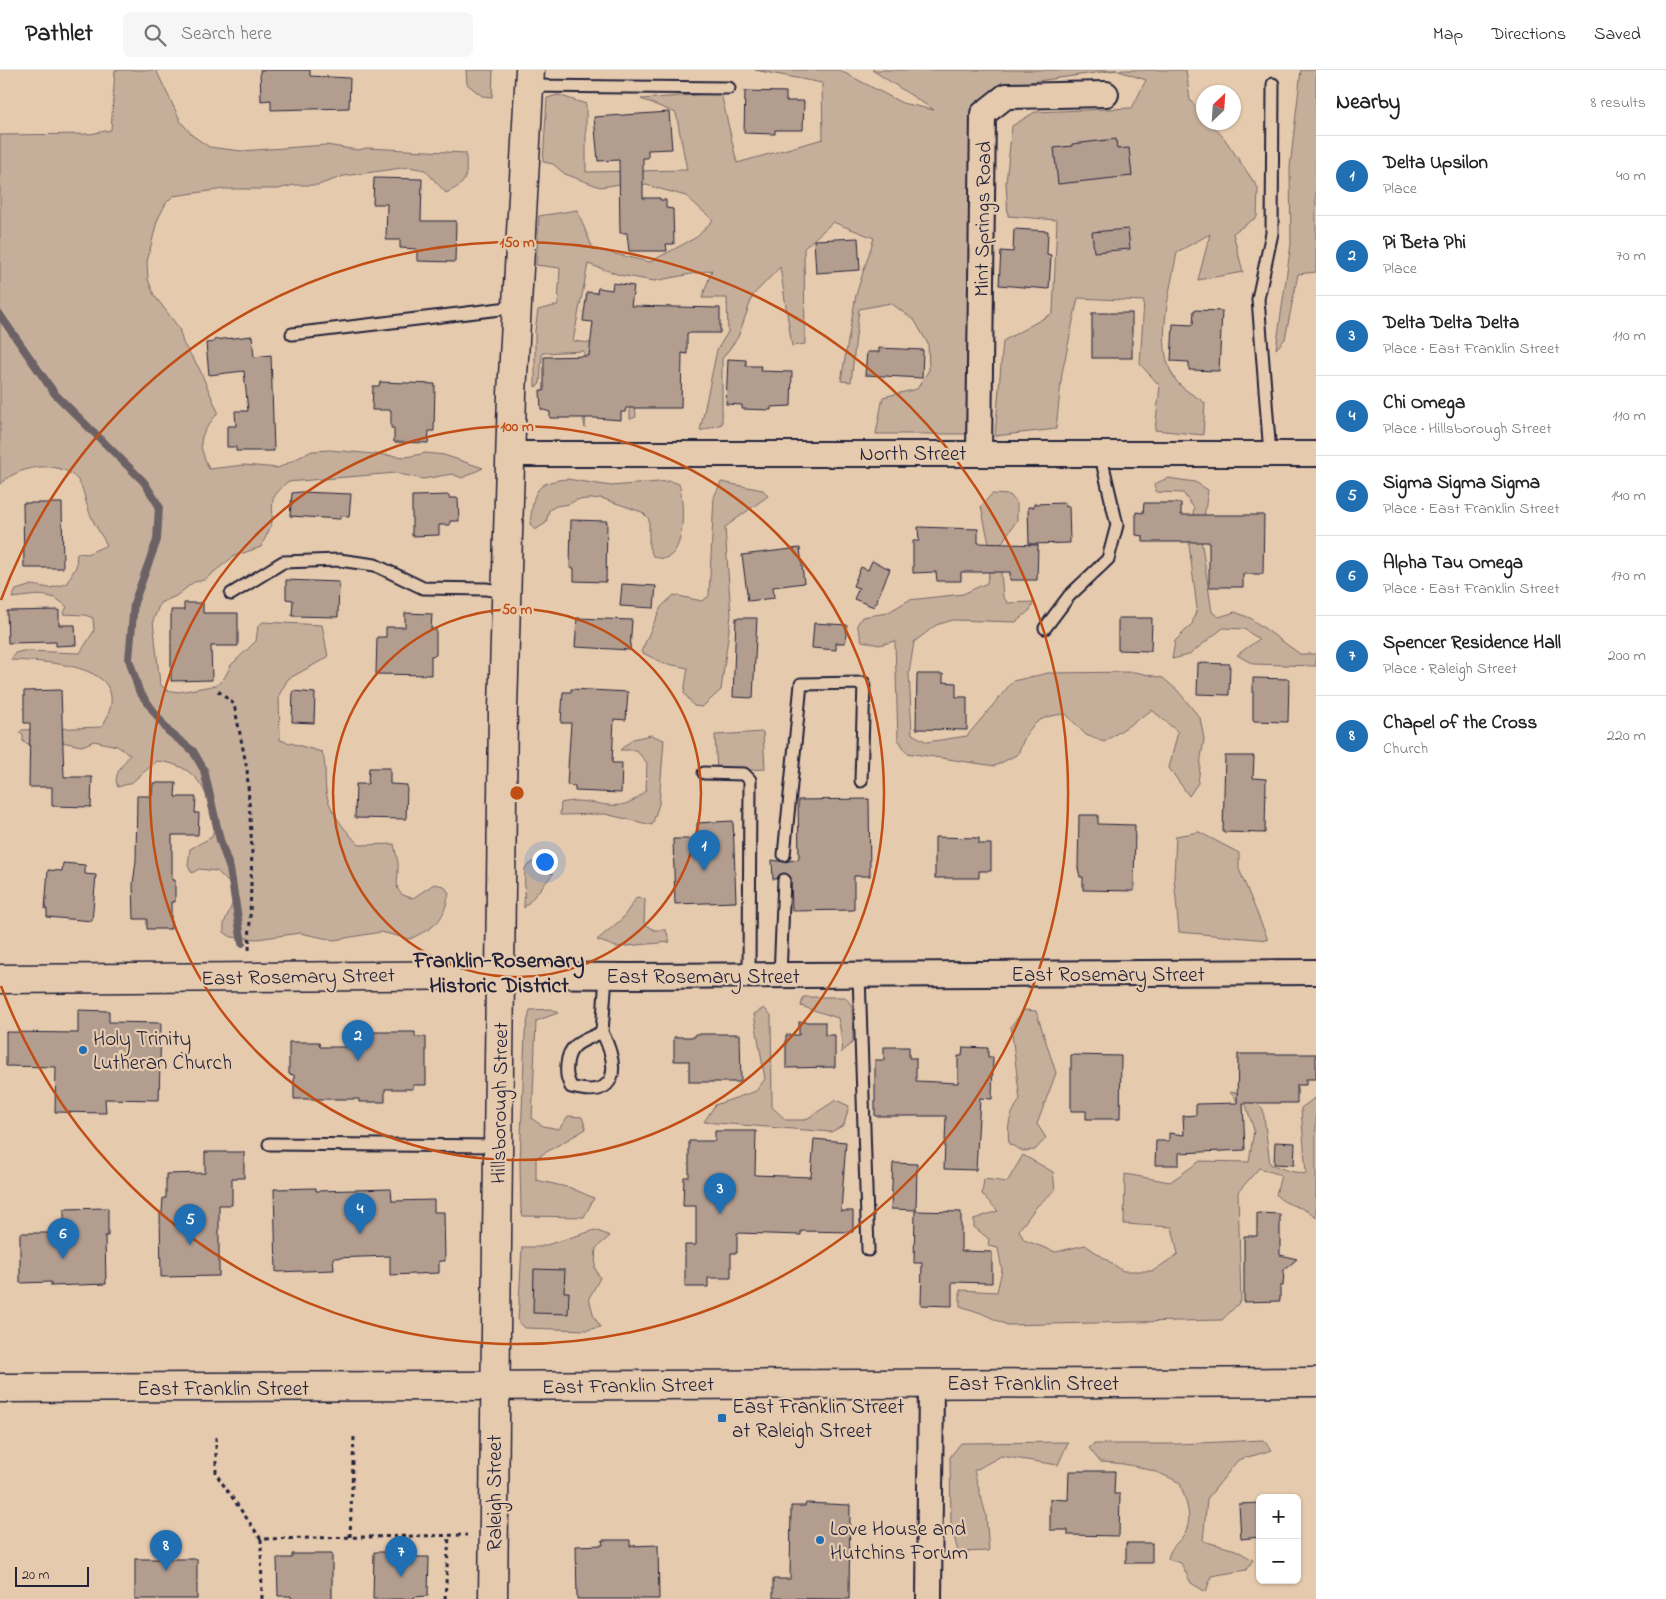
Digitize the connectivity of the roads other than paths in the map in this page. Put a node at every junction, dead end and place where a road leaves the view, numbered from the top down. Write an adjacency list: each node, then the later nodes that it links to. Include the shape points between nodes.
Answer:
1 (529, 78): 3 (lane); 5 (street, Hillsborough Street)
2 (1273, 84): 10 (lane, via 1272,233 1258,299)
3 (729, 88)
4 (1106, 94): 7 (street, Mint Springs Road, via 1006,96 983,114)
5 (516, 308): 6 (lane); 9 (street, Hillsborough Street)
6 (292, 334)
7 (979, 453): 8 (street, North Street); 9 (street, North Street)
8 (1100, 453): 10 (street, North Street); 14 (lane, via 1117,525 1108,559 1069,596)
9 (510, 454): 12 (street, Hillsborough Street)
10 (1270, 454): 11 (street, North Street)
11 (1316, 454)
12 (506, 592): 13 (lane, via 423,588 375,564 339,560 283,562); 20 (street, Hillsborough Street)
13 (231, 594)
14 (1045, 628)
15 (704, 773): 23 (lane, via 744,774 750,780)
16 (861, 781): 17 (lane, via 864,683 801,684)
17 (784, 855)
18 (784, 880): 24 (lane)
19 (1316, 972): 21 (street, East Rosemary Street)
20 (501, 975): 22 (street, East Rosemary Street); 25 (street, East Rosemary Street); 28 (street, Hillsborough Street)
21 (859, 975): 24 (street, East Rosemary Street); 29 (lane)
22 (606, 976): 23 (street, East Rosemary Street); 26 (lane)
23 (749, 976): 24 (street, East Rosemary Street)
24 (780, 976)
25 (0, 979)
26 (602, 1032): 26 (lane, via 575,1045 568,1053 566,1078 571,1087 601,1089 609,1083 613,1072 611,1050)
27 (269, 1144): 28 (lane)
28 (498, 1146): 32 (street, Hillsborough Street)
29 (868, 1250)
30 (1316, 1382): 31 (street, East Franklin Street)
31 (931, 1384): 32 (street, East Franklin Street); 35 (street)
32 (494, 1387): 33 (street, East Franklin Street); 34 (street, Raleigh Street)
33 (0, 1388)
34 (493, 1599)
35 (929, 1599)

